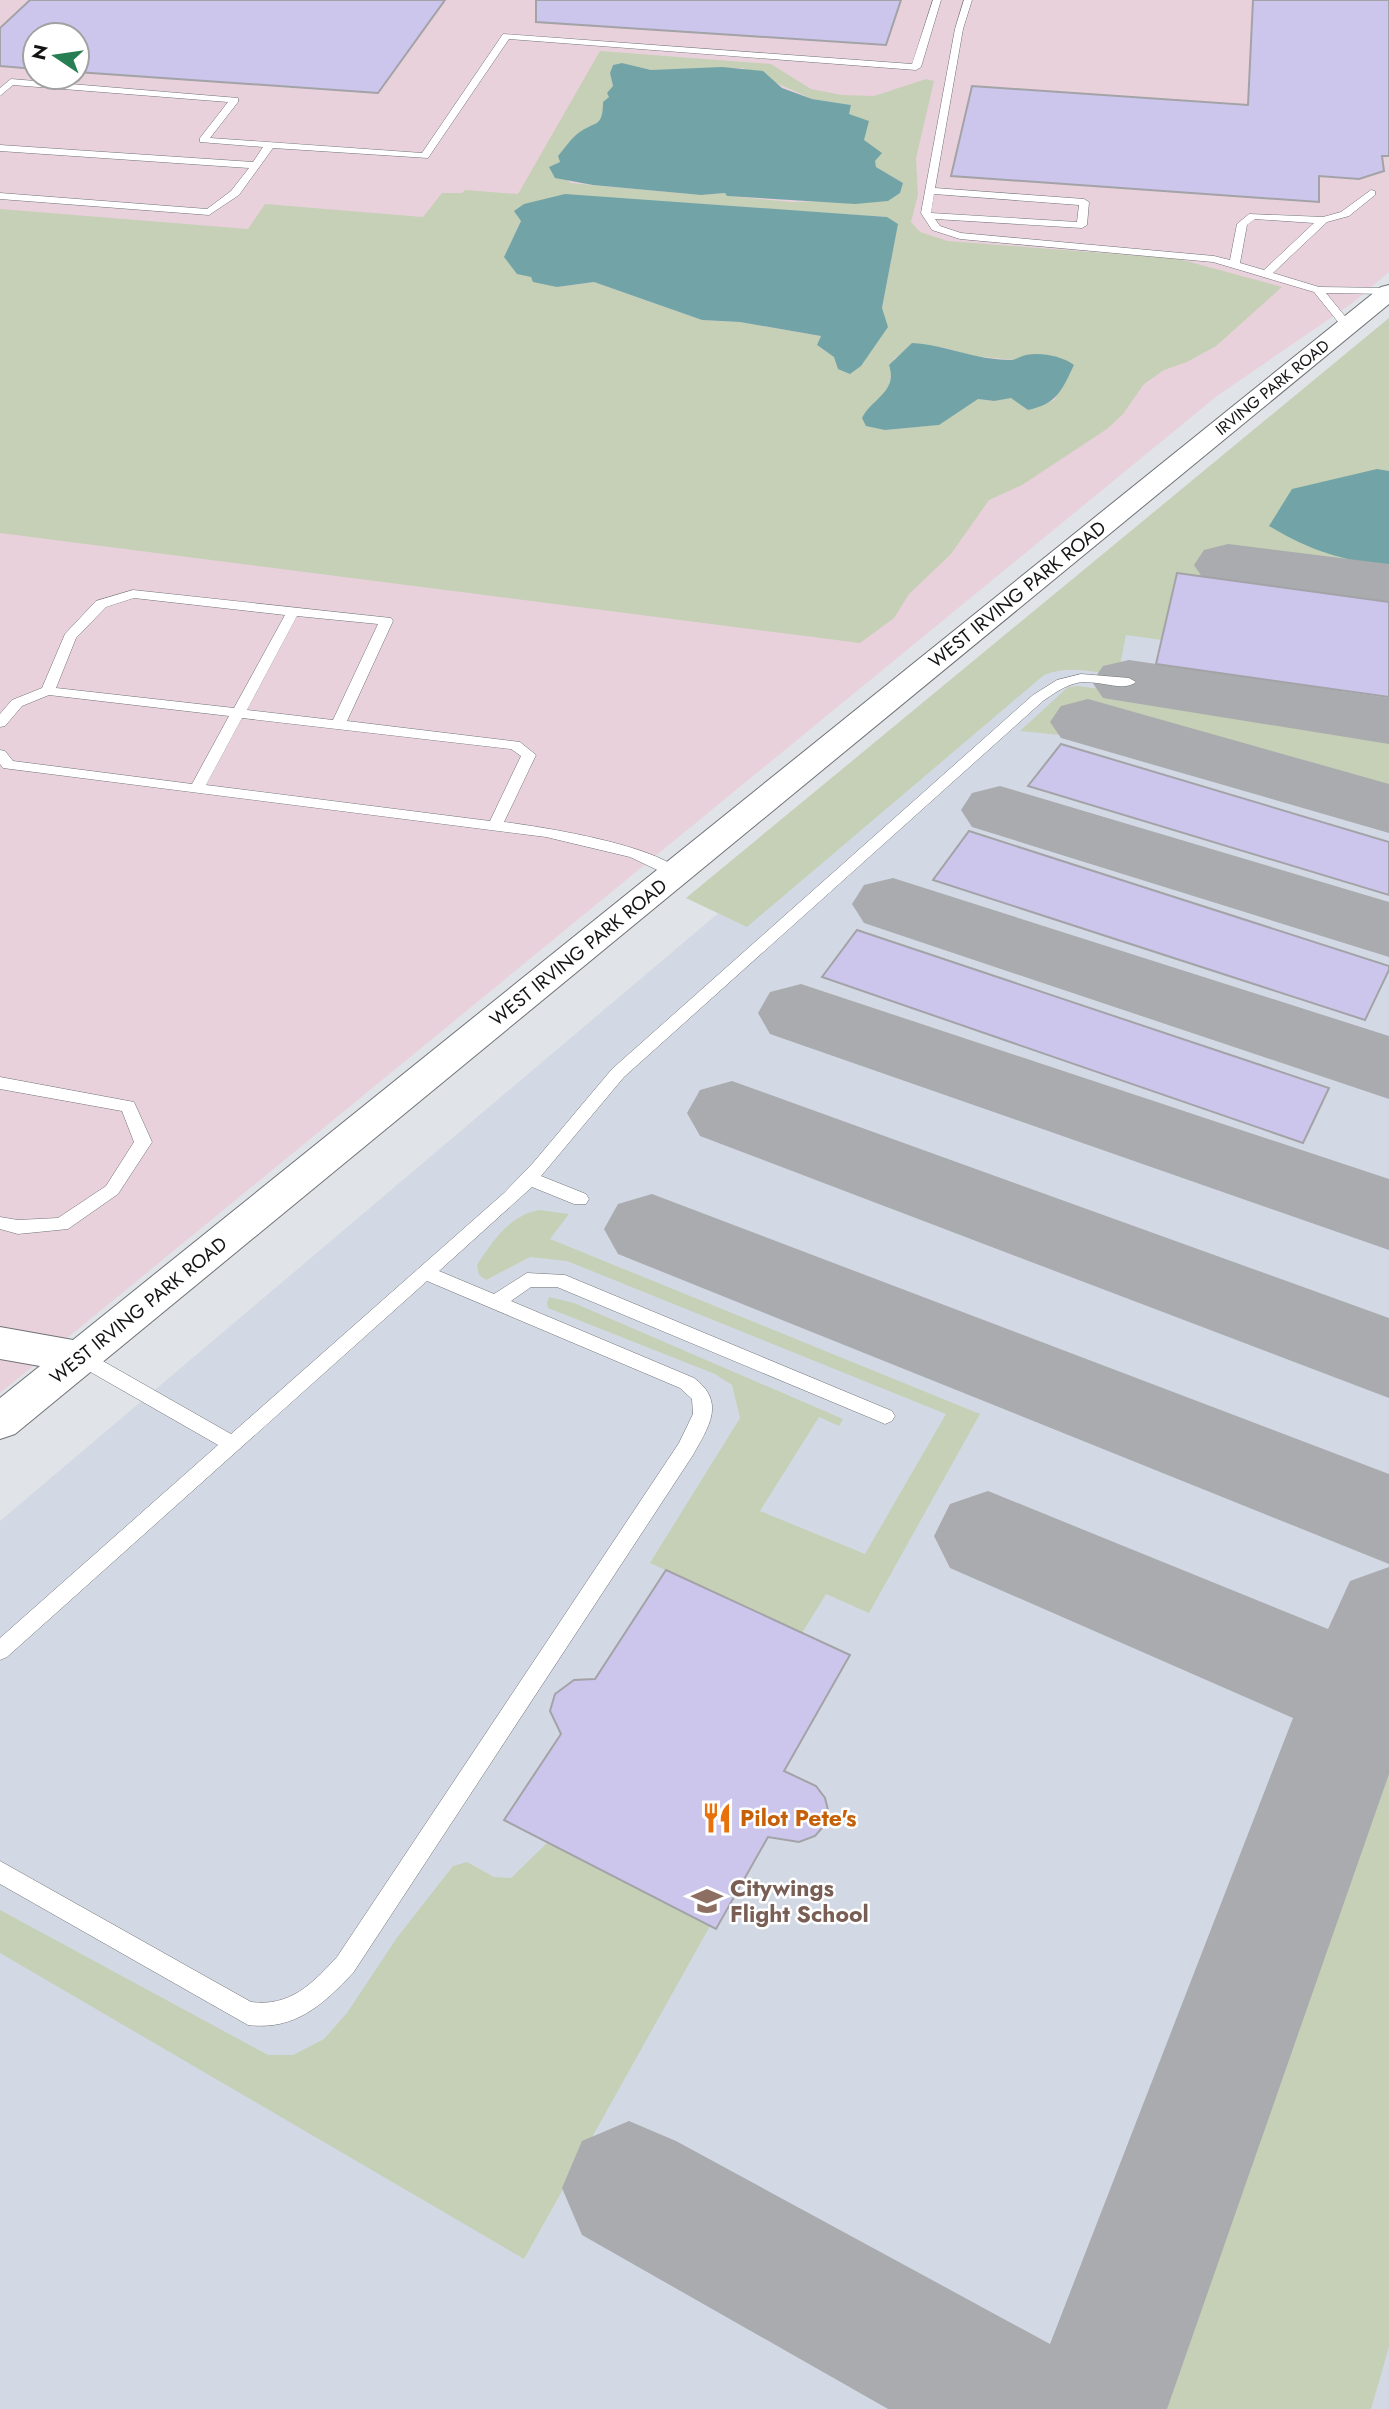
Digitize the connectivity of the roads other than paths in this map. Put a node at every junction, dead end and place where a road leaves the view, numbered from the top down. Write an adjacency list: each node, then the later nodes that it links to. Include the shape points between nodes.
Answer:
1 (937, 0): 4 (lane, via 916,67 506,36 425,156)
2 (968, 0): 7 (lane)
3 (0, 93): 4 (lane, via 11,82 235,100 203,140)
4 (270, 145): 6 (lane)
5 (0, 148): 6 (lane)
6 (255, 165): 9 (lane, via 235,193 209,212)
7 (930, 191): 10 (lane); 10 (lane, via 1084,202 1082,225)
8 (1371, 193): 11 (lane, via 1345,214)
9 (0, 196)
10 (928, 216): 12 (lane, via 936,228 960,236 1214,259)
11 (1323, 220): 12 (lane, via 1253,216 1242,224); 13 (lane)
12 (1234, 265): 13 (lane)
13 (1265, 275): 14 (lane)
14 (1318, 290): 15 (lane); 16 (lane)
15 (1389, 291): 16 (main road, IRVING PARK ROAD)
16 (1347, 326): 17 (main road, IRVING PARK ROAD)
17 (1155, 482): 27 (main road, WEST IRVING PARK ROAD)
18 (293, 612): 20 (lane, via 133,594 101,604 70,637); 21 (lane); 23 (lane, via 386,621)
19 (1129, 682): 29 (lane, via 1076,676 1038,698 618,1073)
20 (48, 691): 21 (lane); 22 (lane, via 17,703)
21 (238, 713): 23 (lane); 25 (lane)
22 (0, 723)
23 (338, 725): 26 (lane, via 514,745 522,750 529,755)
24 (0, 754): 25 (lane, via 8,765)
25 (197, 788): 26 (lane)
26 (495, 826): 27 (lane, via 546,832 635,854)
27 (675, 873): 35 (main road, WEST IRVING PARK ROAD)
28 (0, 1083): 31 (lane, via 128,1106 144,1142 112,1190 62,1224 18,1227)
29 (530, 1179): 30 (lane); 32 (lane)
30 (580, 1199)
31 (0, 1223)
32 (426, 1273): 33 (lane); 38 (lane)
33 (497, 1303): 36 (lane, via 530,1279 559,1280); 40 (lane, via 696,1388 703,1401 702,1419 335,1977 313,1999 288,2013 247,2013)
34 (0, 1343): 35 (main road)
35 (80, 1357): 37 (main road, WEST IRVING PARK ROAD); 38 (lane)
36 (885, 1416)
37 (0, 1422)
38 (234, 1445): 39 (lane)
39 (0, 1651)
40 (0, 1872)

